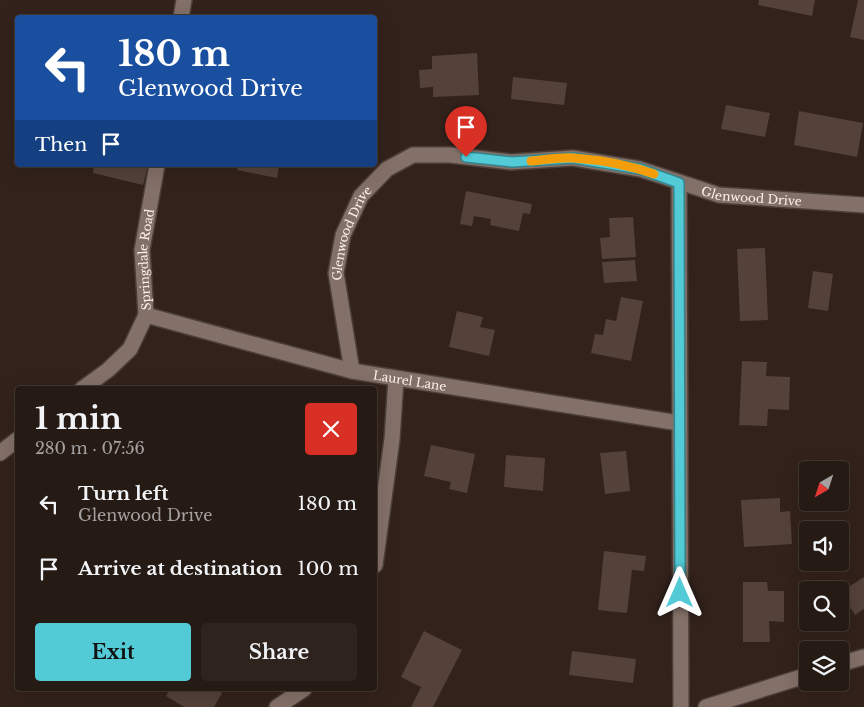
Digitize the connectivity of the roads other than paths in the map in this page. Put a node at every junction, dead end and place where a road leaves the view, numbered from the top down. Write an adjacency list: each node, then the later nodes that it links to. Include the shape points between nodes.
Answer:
1 (184, 0): 2 (street)
2 (182, 15)
3 (156, 167): 6 (street, Springdale Road, via 142,250)
4 (679, 183): 5 (street, Glenwood Drive, via 719,195); 7 (street, Glenwood Drive, via 640,169 573,158 512,162 450,155 413,155 387,170 361,196 343,235 336,274); 10 (street)
5 (864, 205)
6 (146, 315): 7 (street, Laurel Lane); 9 (street, Springdale Road, via 130,349)
7 (352, 371): 8 (street, Laurel Lane)
8 (396, 379): 10 (street, Laurel Lane); 13 (street, via 392,439)
9 (86, 386)
10 (679, 423): 19 (street)
11 (15, 441): 12 (street)
12 (0, 453)
13 (377, 551)
14 (864, 657): 15 (street)
15 (849, 661)
16 (799, 678): 20 (street)
17 (301, 691): 18 (street)
18 (277, 707)
19 (681, 707)
20 (706, 707)

